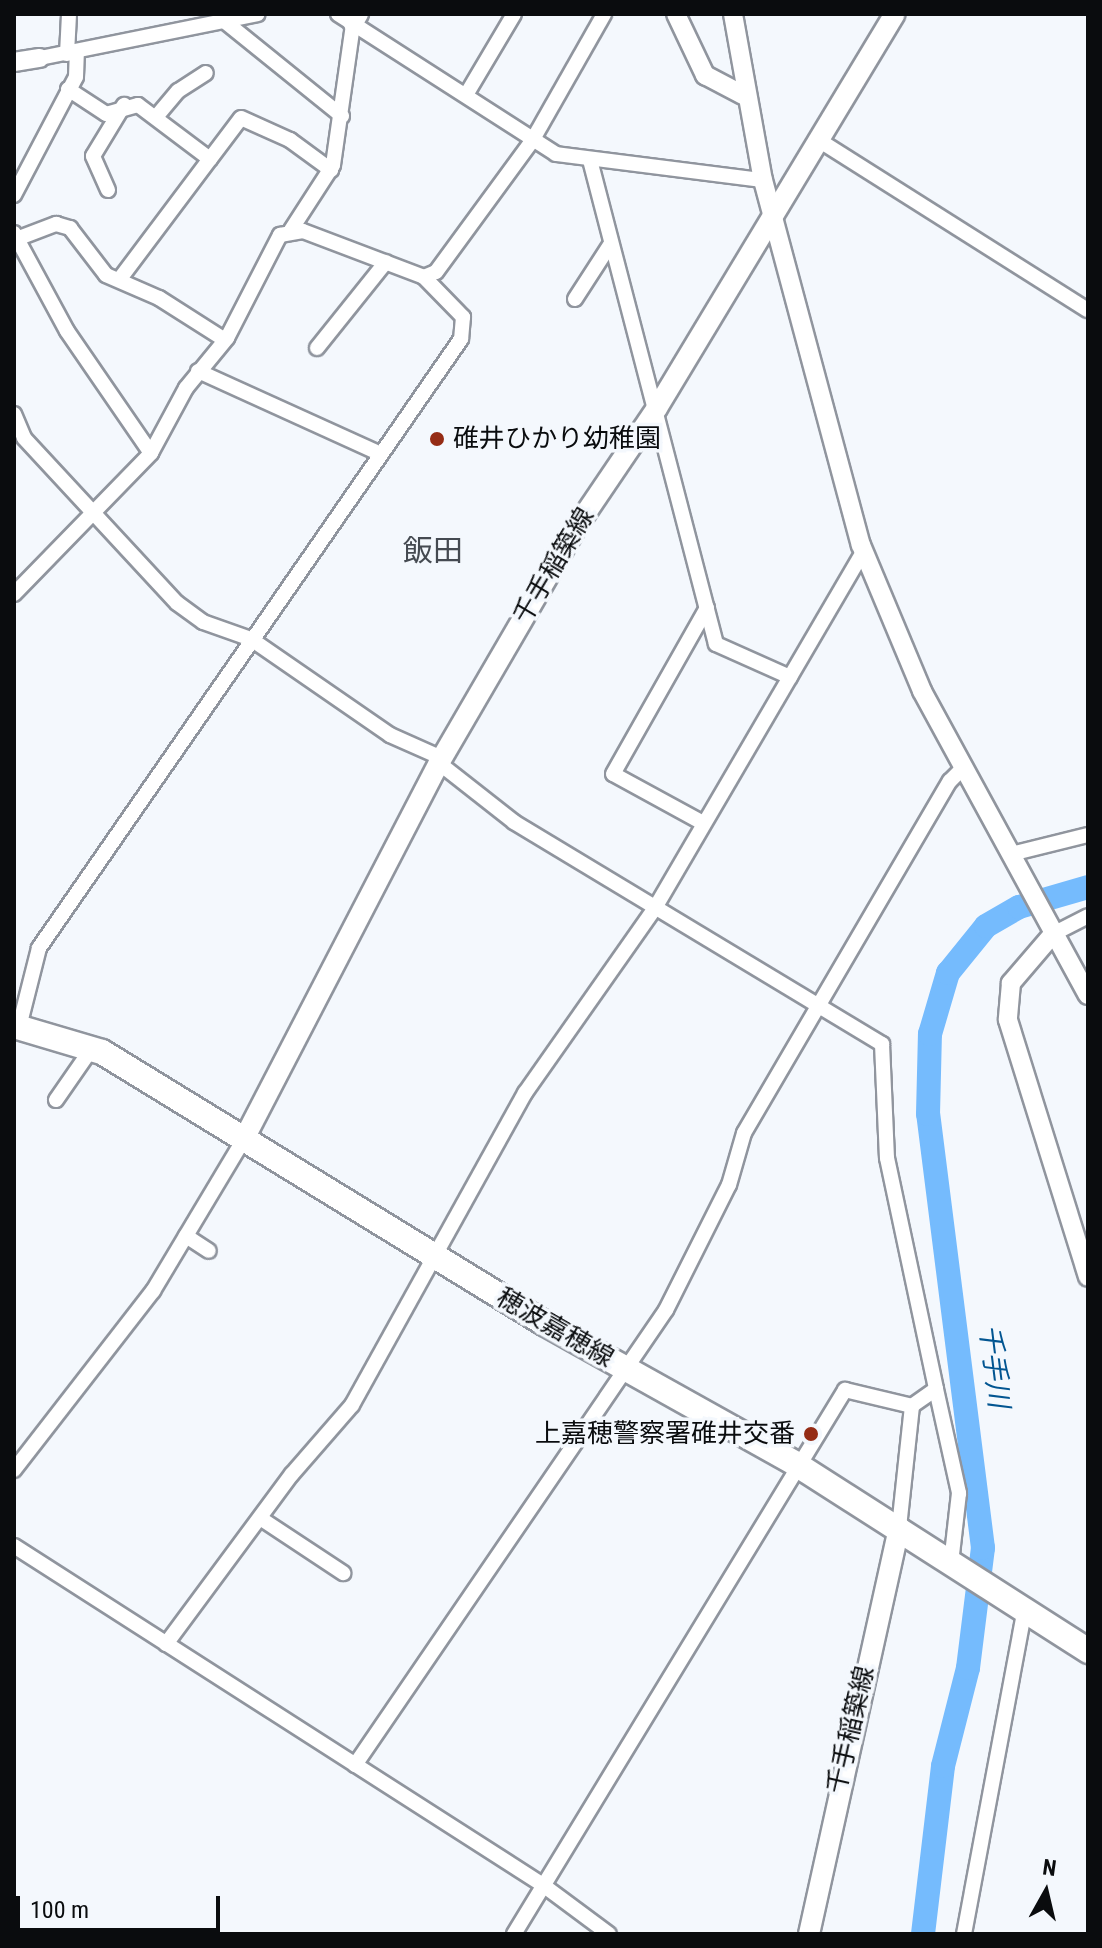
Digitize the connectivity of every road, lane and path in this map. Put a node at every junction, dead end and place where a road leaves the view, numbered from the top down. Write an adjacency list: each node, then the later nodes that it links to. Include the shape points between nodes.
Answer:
1 (69, 14): 10 (street)
2 (258, 14): 9 (street)
3 (514, 14): 15 (street)
4 (604, 14): 21 (street)
5 (676, 14): 16 (street, via 705,75)
6 (733, 14): 16 (street)
7 (895, 14): 20 (main road, 千手稲築線)
8 (350, 17): 15 (street); 18 (street)
9 (223, 20): 10 (street); 18 (street)
10 (72, 54): 11 (street); 14 (street, via 76,77)
11 (40, 58): 12 (street)
12 (14, 62)
13 (206, 73): 19 (street, via 178,91)
14 (68, 89): 17 (street, via 106,114); 27 (street)
15 (466, 95): 21 (street)
16 (743, 95): 25 (street)
17 (124, 105): 19 (street, via 138,105); 26 (street, via 93,156)
18 (342, 116): 24 (street)
19 (156, 117): 22 (street)
20 (817, 139): 28 (main road, 千手稲築線); 36 (street)
21 (532, 141): 23 (street); 33 (street, via 436,272)
22 (210, 159): 24 (street, via 241,118 290,140); 34 (street)
23 (590, 160): 25 (street); 31 (street)
24 (331, 170): 29 (street)
25 (763, 180): 28 (street)
26 (108, 190)
27 (14, 195)
28 (771, 212): 40 (main road, 千手稲築線); 45 (street)
29 (291, 230): 32 (street); 37 (street, via 272,243)
30 (16, 236): 34 (street, via 56,224 70,228 98,267); 42 (street, via 67,331)
31 (610, 245): 35 (street); 40 (street, via 646,391)
32 (386, 262): 33 (street); 38 (street)
33 (424, 277): 43 (street, via 463,317 466,331)
34 (119, 280): 37 (street)
35 (575, 299)
36 (1088, 310)
37 (225, 340): 39 (street)
38 (317, 348)
39 (198, 371): 42 (street); 43 (street)
40 (657, 408): 47 (street); 50 (main road, 千手稲築線, via 575,529)
41 (14, 414): 44 (street, via 24,438)
42 (151, 453): 44 (street)
43 (381, 454): 48 (street)
44 (89, 513): 46 (street); 48 (street, via 177,603 203,622)
45 (864, 551): 49 (street); 51 (street, via 908,661)
46 (14, 594)
47 (707, 608): 49 (street, via 716,644); 52 (street, via 613,774)
48 (251, 639): 50 (street, via 390,735); 60 (street, via 39,948)
49 (790, 677): 52 (street)
50 (440, 760): 55 (street, via 514,822); 63 (main road, 千手稲築線)
51 (963, 768): 54 (street); 59 (street)
52 (703, 823): 55 (street)
53 (1088, 835): 54 (street)
54 (1013, 858): 57 (street)
55 (655, 908): 59 (street); 66 (street, via 525,1093)
56 (1088, 916): 57 (street)
57 (1053, 934): 58 (street); 67 (street, via 1011,983 1008,1020)
58 (1088, 995)
59 (817, 1006): 68 (street, via 744,1133 729,1185 666,1310); 69 (street, via 882,1044 887,1158)
60 (16, 1026): 61 (main road, 穂波嘉穂線)
61 (92, 1048): 62 (street); 63 (main road, 穂波嘉穂線)
62 (56, 1100)
63 (245, 1137): 64 (street); 66 (main road, 穂波嘉穂線)
64 (186, 1236): 65 (street); 72 (street, via 153,1291)
65 (209, 1251)
66 (434, 1256): 68 (main road, 穂波嘉穂線); 73 (street, via 352,1405)
67 (1088, 1277)
68 (624, 1368): 71 (main road, 穂波嘉穂線); 81 (street)
69 (936, 1389): 70 (street); 76 (street, via 959,1493)
70 (912, 1406): 71 (street, via 845,1390); 74 (street)
71 (796, 1464): 74 (main road, 穂波嘉穂線); 82 (street)
72 (14, 1470)
73 (260, 1518): 77 (street); 79 (street)
74 (899, 1527): 76 (main road, 穂波嘉穂線); 85 (main road, 千手稲築線)
75 (14, 1546): 79 (street)
76 (954, 1565): 78 (main road, 穂波嘉穂線)
77 (343, 1573)
78 (1021, 1610): 80 (main road, 穂波嘉穂線); 86 (street)
79 (166, 1644): 81 (street)
80 (1088, 1651)
81 (355, 1765): 82 (street)
82 (543, 1885): 83 (street); 84 (street)
83 (514, 1934)
84 (609, 1934)
85 (809, 1934)
86 (964, 1934)

